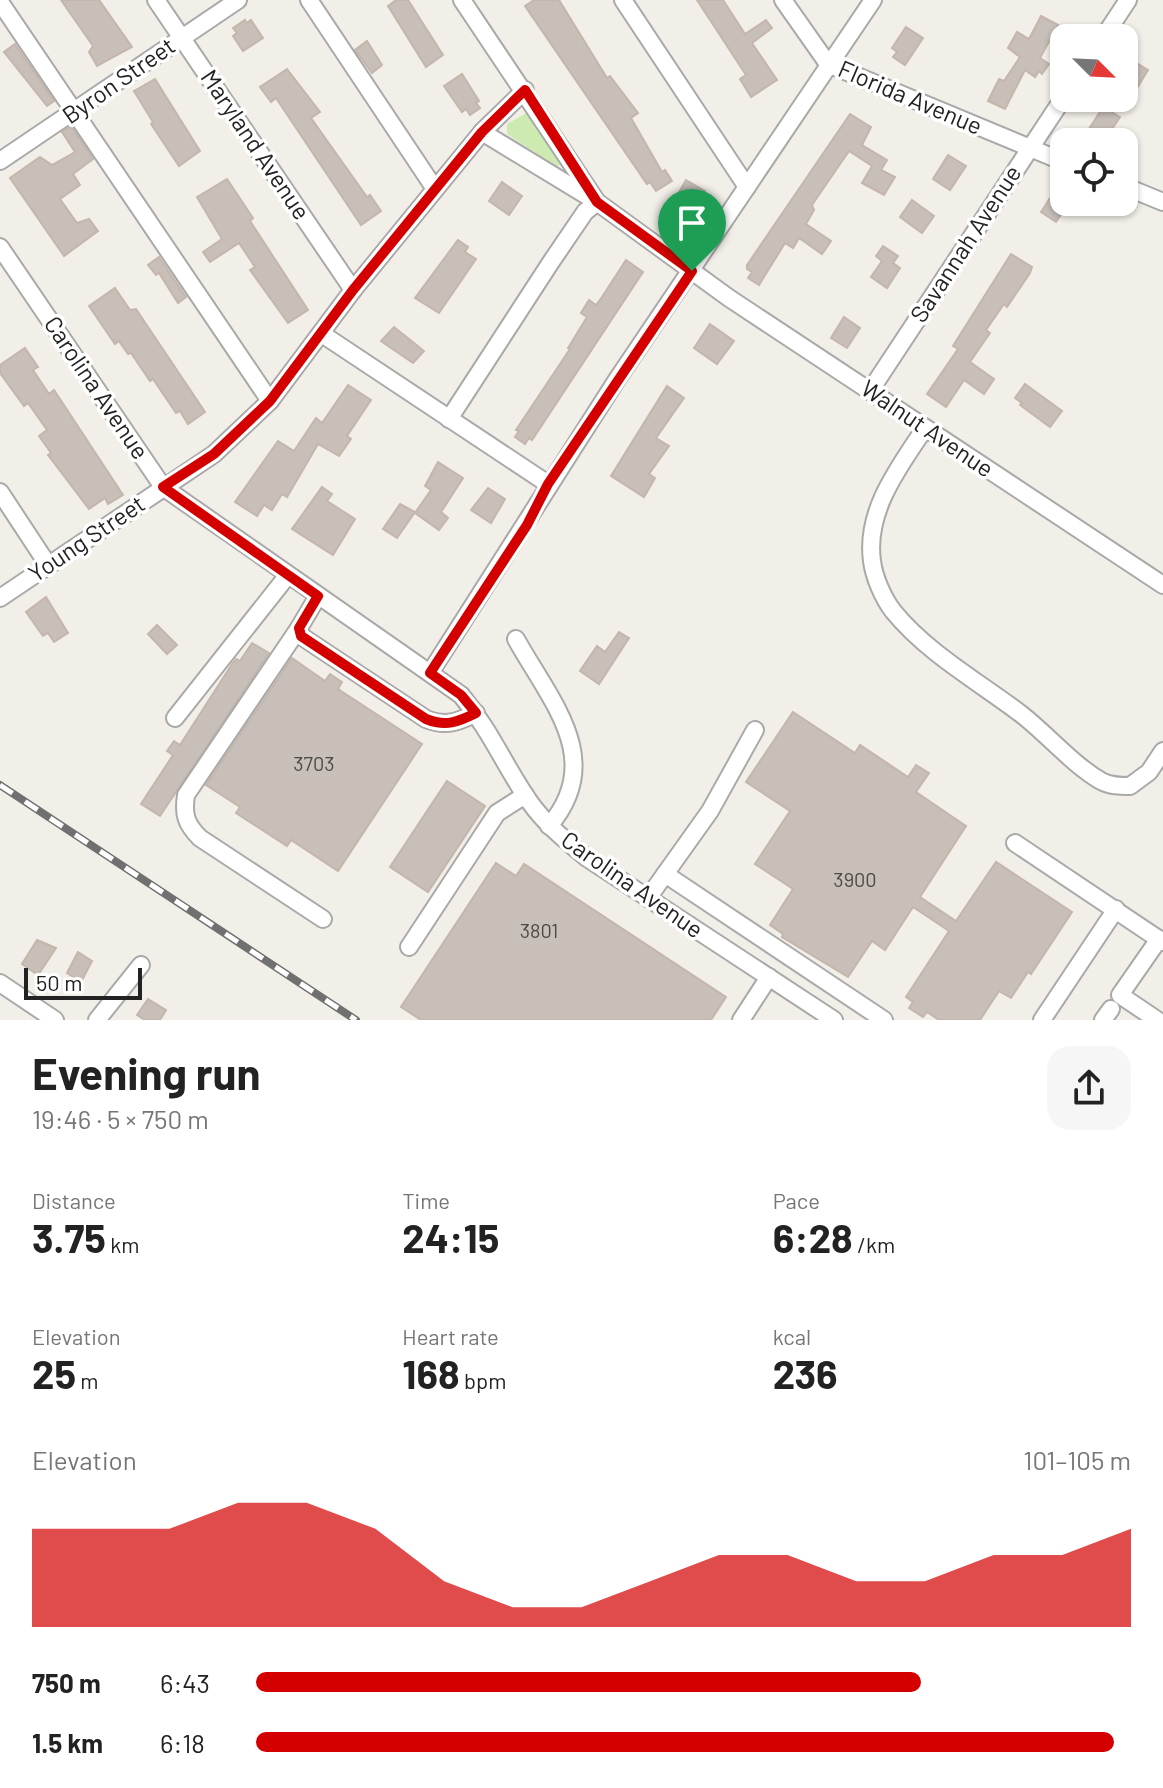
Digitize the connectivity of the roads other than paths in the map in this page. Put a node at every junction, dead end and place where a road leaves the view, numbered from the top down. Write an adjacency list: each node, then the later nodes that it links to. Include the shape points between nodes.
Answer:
1 (156, 0): 11 (street, Maryland Avenue)
2 (238, 0): 11 (street, Byron Street)
3 (309, 0): 21 (street)
4 (462, 0): 13 (street)
5 (623, 0): 20 (street)
6 (783, 0): 12 (street, Florida Avenue)
7 (873, 0): 12 (street)
8 (1128, 0): 10 (street)
9 (0, 2): 14 (street)
10 (1112, 24)
11 (182, 37): 14 (street, Byron Street); 27 (street, Maryland Avenue)
12 (828, 64): 17 (street, Florida Avenue); 20 (street)
13 (525, 90): 16 (street, Young Street); 23 (street)
14 (75, 111): 19 (street, Byron Street); 30 (street)
15 (1054, 112): 17 (street, Savannah Avenue)
16 (482, 132): 21 (street, Young Street); 23 (street)
17 (1030, 148): 18 (street, Florida Avenue); 29 (street, Savannah Avenue)
18 (1050, 156)
19 (0, 161)
20 (747, 187): 26 (street)
21 (435, 189): 27 (street, Young Street)
22 (1138, 192): 24 (street)
23 (597, 202): 26 (street, Walnut Avenue); 31 (street, via 585,212)
24 (1163, 202)
25 (0, 247): 34 (street, Carolina Avenue)
26 (692, 271): 29 (street, Walnut Avenue); 33 (street)
27 (353, 290): 28 (street, Young Street)
28 (322, 334): 30 (street, Young Street); 31 (street)
29 (870, 391): 32 (street, Walnut Avenue)
30 (270, 401): 34 (street, Young Street, via 214,454)
31 (449, 419): 33 (street)
32 (925, 428): 38 (street, Walnut Avenue); 47 (street, via 893,475 873,533 872,562 893,611 1102,782 1130,786 1149,772)
33 (548, 484): 43 (street)
34 (163, 487): 36 (street, Young Street); 37 (street, Carolina Avenue)
35 (0, 492): 36 (street)
36 (48, 565): 40 (street, Young Street)
37 (288, 575): 39 (street, Carolina Avenue); 45 (street)
38 (1163, 585)
39 (318, 596): 41 (street); 43 (street, Carolina Avenue)
40 (0, 598)
41 (299, 628): 44 (street, via 301,636 426,719 456,723); 54 (street, via 186,795 184,810 187,825 200,838)
42 (516, 639): 49 (street, via 567,730 574,755 569,799)
43 (430, 673): 44 (street, Carolina Avenue)
44 (476, 713): 48 (street, Carolina Avenue)
45 (175, 718)
46 (755, 730): 51 (street, via 710,811)
47 (1163, 751)
48 (525, 795): 49 (street, Carolina Avenue); 56 (street, via 497,813)
49 (549, 826): 52 (street, Carolina Avenue)
50 (1015, 843): 53 (street)
51 (665, 874): 52 (street); 59 (street)
52 (648, 898): 58 (street, Carolina Avenue)
53 (1116, 909): 55 (street); 67 (street)
54 (323, 919)
55 (1161, 940): 68 (street, via 1120,995)
56 (409, 947)
57 (141, 965): 63 (street)
58 (769, 977): 61 (street, Carolina Avenue); 64 (street)
59 (821, 980): 61 (street); 66 (street)
60 (0, 983): 62 (street)
61 (805, 1001): 65 (street, Carolina Avenue)
62 (55, 1020)
63 (97, 1020)
64 (741, 1020)
65 (834, 1020)
66 (884, 1020)
67 (1042, 1020)
68 (1157, 1020)

